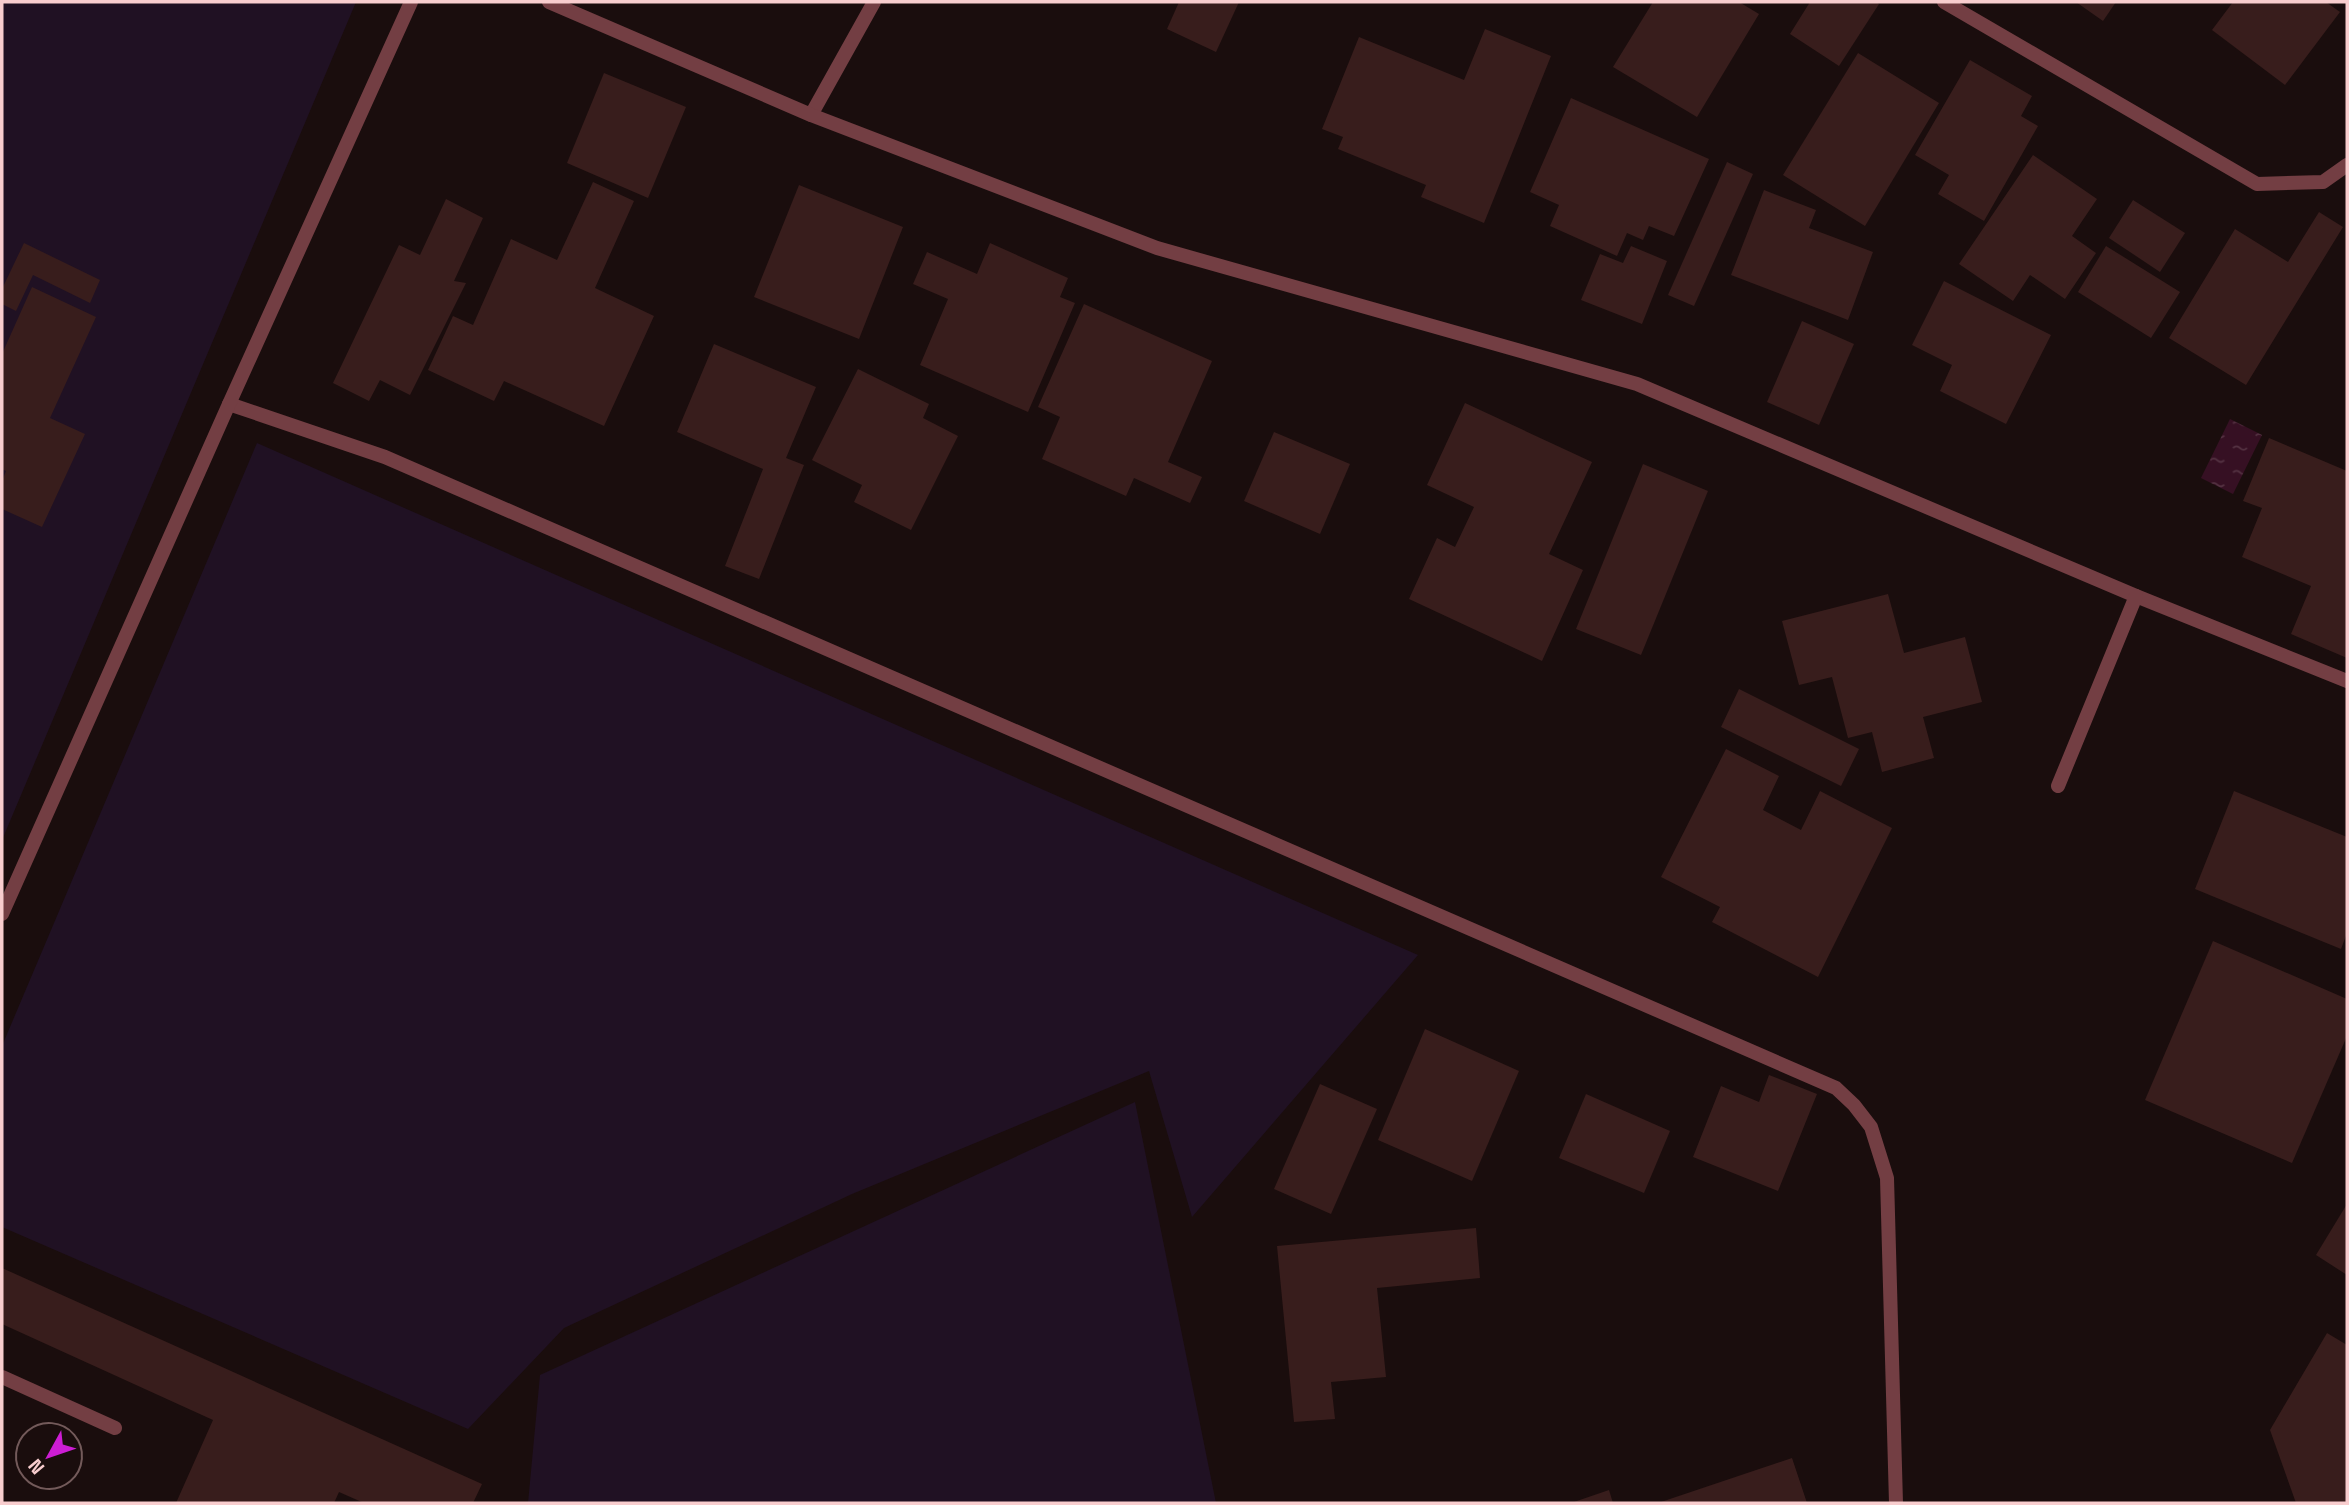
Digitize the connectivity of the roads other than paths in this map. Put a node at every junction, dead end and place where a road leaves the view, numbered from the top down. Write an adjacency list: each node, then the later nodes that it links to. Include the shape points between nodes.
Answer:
1 (411, 2): 7 (street)
2 (549, 2): 5 (street)
3 (874, 2): 5 (street)
4 (1944, 2): 6 (street, via 2257,184 2323,182)
5 (811, 115): 8 (street, via 1157,248 1637,384)
6 (2347, 165)
7 (229, 404): 11 (street); 14 (street, via 385,457 1836,1087 1871,1127 1887,1178)
8 (2136, 596): 9 (street); 10 (street)
9 (2347, 681)
10 (2058, 786)
11 (2, 914)
12 (2, 1377): 13 (street)
13 (115, 1429)
14 (1896, 1503)

